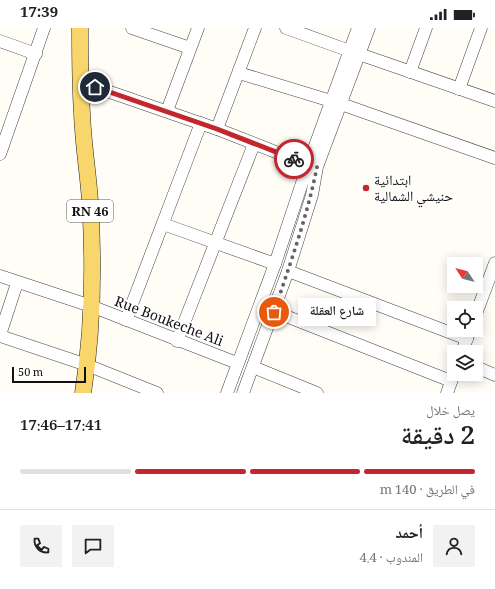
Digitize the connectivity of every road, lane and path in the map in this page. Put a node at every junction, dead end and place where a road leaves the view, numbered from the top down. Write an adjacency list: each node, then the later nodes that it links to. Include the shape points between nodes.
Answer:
1 (44, 28): 14 (street)
2 (80, 28): 17 (main road, RN 46)
3 (132, 28): 12 (street)
4 (198, 28): 12 (street)
5 (255, 28): 15 (street)
6 (286, 28): 13 (street)
7 (358, 28): 13 (street)
8 (369, 28): 13 (street)
9 (426, 28): 16 (street)
10 (482, 28): 18 (street)
11 (0, 41): 14 (street)
12 (190, 48): 21 (street)
13 (355, 52): 16 (street); 20 (street)
14 (36, 54): 25 (street)
15 (239, 72): 20 (street); 23 (street)
16 (410, 72): 18 (street)
17 (81, 82): 21 (street); 36 (main road, RN 46, via 90,202)
18 (459, 89): 19 (street)
19 (495, 101)
20 (337, 102): 26 (street); 27 (street)
21 (167, 111): 22 (street)
22 (201, 124): 23 (street); 28 (street)
23 (217, 129): 24 (street)
24 (254, 144): 27 (street); 29 (street)
25 (0, 153)
26 (495, 158)
27 (313, 166): 31 (street); 32 (street, via 312,195)
28 (163, 224): 29 (street); 38 (street)
29 (216, 243): 31 (street); 41 (street)
30 (495, 263): 35 (street)
31 (275, 264): 42 (street)
32 (288, 270): 37 (street); 39 (street)
33 (0, 276): 34 (street, Rue Boukeche Ali)
34 (17, 283): 36 (street, Rue Boukeche Ali); 40 (street)
35 (481, 301)
36 (91, 306): 38 (street, Rue Boukeche Ali); 43 (main road, RN 46)
37 (274, 312): 44 (street); 47 (street)
38 (126, 320): 41 (street, Rue Boukeche Ali)
39 (447, 327)
40 (0, 336): 43 (street)
41 (177, 340): 42 (street, Rue Boukeche Ali)
42 (237, 363): 51 (street)
43 (87, 365): 49 (main road, RN 46); 50 (street)
44 (253, 367): 52 (street); 53 (street)
45 (483, 371): 46 (street)
46 (495, 375)
47 (447, 376)
48 (452, 381): 54 (street)
49 (82, 393)
50 (157, 393)
51 (227, 393)
52 (243, 393)
53 (318, 393)
54 (447, 393)

